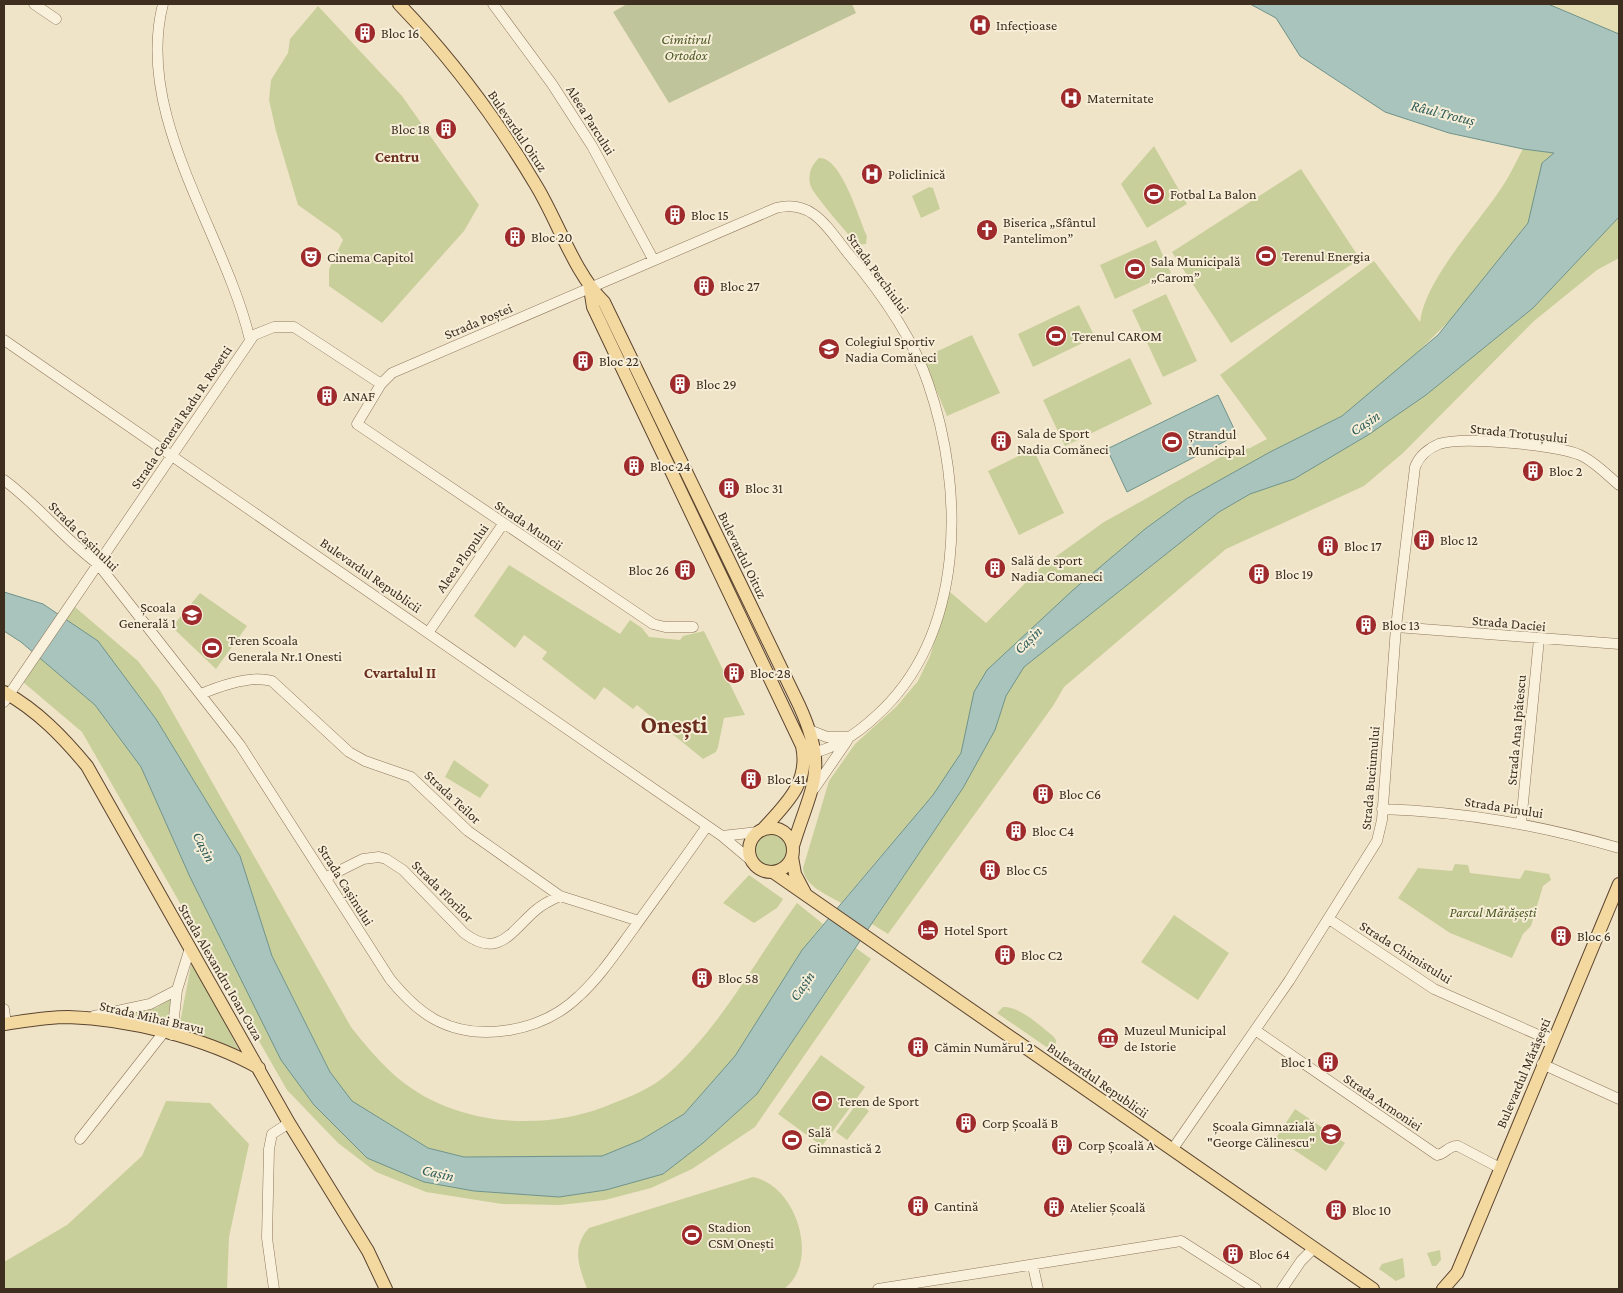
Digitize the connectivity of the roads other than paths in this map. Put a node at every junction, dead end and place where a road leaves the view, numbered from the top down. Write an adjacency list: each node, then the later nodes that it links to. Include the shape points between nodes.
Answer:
1 (34, 4): 5 (street)
2 (163, 4): 9 (street, Strada General Radu R. Rosetti, via 156,54 164,105)
3 (399, 4): 7 (main road, Bulevardul Oituz, via 454,66 501,130 539,190)
4 (493, 4): 6 (street, Aleea Parcului, via 592,146)
5 (56, 19)
6 (653, 259): 7 (street, Strada Perchiului); 30 (street, Strada Perchiului, via 776,208 801,207 822,221 866,276 921,365 938,416 948,463 950,538 946,586 932,633 907,682 882,710)
7 (590, 288): 10 (street, Strada Poștei, via 392,373); 17 (main road, Bulevardul Oituz, via 604,302); 18 (main road, Bulevardul Oituz, via 593,307)
8 (4, 340): 12 (street, Bulevardul Republicii)
9 (250, 340): 10 (street, via 264,330 294,327); 12 (street, Strada General Radu R. Rosetti)
10 (381, 384): 11 (street, Strada Poștei)
11 (357, 424): 16 (street, Strada Muncii)
12 (171, 455): 19 (street, Strada General Radu R. Rosetti); 22 (street, Bulevardul Republicii)
13 (1415, 467): 15 (street, Strada Trotușului, via 1426,452 1448,442 1543,447 1581,455); 21 (street, Strada Buciumului)
14 (4, 480): 19 (street, Strada Cașinului, via 74,546)
15 (1619, 485)
16 (503, 524): 20 (street, Strada Muncii, via 654,624); 22 (street, Aleea Plopului)
17 (725, 551): 18 (street, Bulevardul Oituz); 27 (main road, Bulevardul Oituz)
18 (712, 557): 28 (main road, Bulevardul Oituz)
19 (98, 564): 25 (street, Strada Cașinului); 26 (street, Strada General Radu R. Rosetti)
20 (693, 627)
21 (1396, 627): 23 (street, Strada Daciei); 33 (street, Strada Buciumului)
22 (428, 633): 35 (street, Bulevardul Republicii)
23 (1539, 639): 24 (street, Strada Daciei); 34 (street, Strada Ana Ipătescu)
24 (1619, 644)
25 (201, 694): 42 (street, Strada Cașinului, via 240,745); 45 (street, Strada Teilor, via 238,683 272,681 349,752 365,761 410,776 468,831)
26 (5, 696): 48 (main road, Strada Alexandru Ioan Cuza, via 34,712 87,766)
27 (801, 710): 28 (main road, via 796,716); 29 (main road, Bulevardul Oituz)
28 (788, 715): 31 (main road, Bulevardul Oituz)
29 (809, 730): 30 (street, via 834,738); 31 (main road, Bulevardul Oituz)
30 (850, 736): 31 (street, Strada Perchiului, via 834,746); 32 (street, Strada Perchiului)
31 (810, 754): 32 (main road, Bulevardul Oituz, via 816,773); 36 (main road, Bulevardul Oituz, via 797,788)
32 (812, 792): 39 (main road, Bulevardul Oituz)
33 (1382, 809): 34 (street, Strada Pinului); 46 (street, Strada Buciumului, via 1375,846)
34 (1521, 823): 38 (street, Strada Pinului)
35 (707, 826): 37 (street, Bulevardul Republicii); 47 (street, Strada Cașinului)
36 (760, 831): 37 (street); 39 (main road, via 779,829 788,836); 40 (main road, via 749,846)
37 (722, 836): 40 (street, Bulevardul Republicii)
38 (1619, 848)
39 (792, 852): 41 (main road, via 783,869); 44 (main road, Bulevardul Republicii, via 795,874)
40 (753, 862): 41 (main road, via 761,870)
41 (773, 872): 44 (main road, Bulevardul Republicii)
42 (325, 878): 45 (street, Strada Florilor, via 363,859 386,859 403,870 464,933 487,944 507,938 537,909); 47 (street, Strada Cașinului, via 369,949 407,999 435,1020 469,1030 525,1027 565,1007 583,992)
43 (1619, 884): 55 (main road, Bulevardul Mărășești)
44 (806, 895): 61 (main road, Bulevardul Republicii)
45 (560, 896): 47 (street, Strada Teilor)
46 (1329, 919): 53 (street, Strada Buciumului); 55 (street, Strada Chimistului, via 1430,987)
47 (639, 921)
48 (190, 948): 49 (street); 57 (main road, Strada Alexandru Ioan Cuza)
49 (177, 990): 51 (street, via 150,1004); 54 (street)
50 (4, 1008): 52 (street)
51 (84, 1018): 52 (main road, Strada Mihai Bravu, via 60,1017); 54 (main road, Strada Mihai Bravu)
52 (5, 1024)
53 (1255, 1030): 61 (street, Strada Buciumului); 62 (street, Strada Armoniei, via 1437,1155 1458,1146)
54 (168, 1034): 57 (main road, Strada Mihai Bravu, via 232,1055); 60 (street)
55 (1552, 1041): 56 (main road, Bulevardul Mărășești)
56 (1542, 1064): 58 (street); 62 (main road, Bulevardul Mărășești)
57 (259, 1068): 59 (main road, Strada Alexandru Ioan Cuza)
58 (1619, 1099)
59 (289, 1123): 66 (street, via 272,1134 269,1149 267,1238); 67 (main road, Strada Alexandru Ioan Cuza, via 368,1251)
60 (80, 1139)
61 (1172, 1150): 63 (main road, Bulevardul Republicii)
62 (1500, 1168): 65 (main road, Bulevardul Mărășești)
63 (1314, 1248): 71 (street); 72 (main road, Bulevardul Republicii)
64 (1034, 1266): 68 (street); 69 (street); 70 (street, via 1183,1241)
65 (1457, 1273): 73 (main road, Bulevardul Mărășești); 74 (main road, Bulevardul Mărășești)
66 (274, 1289)
67 (386, 1289)
68 (878, 1289)
69 (1038, 1289)
70 (1256, 1289)
71 (1282, 1289)
72 (1373, 1289)
73 (1443, 1289)
74 (1456, 1289)

